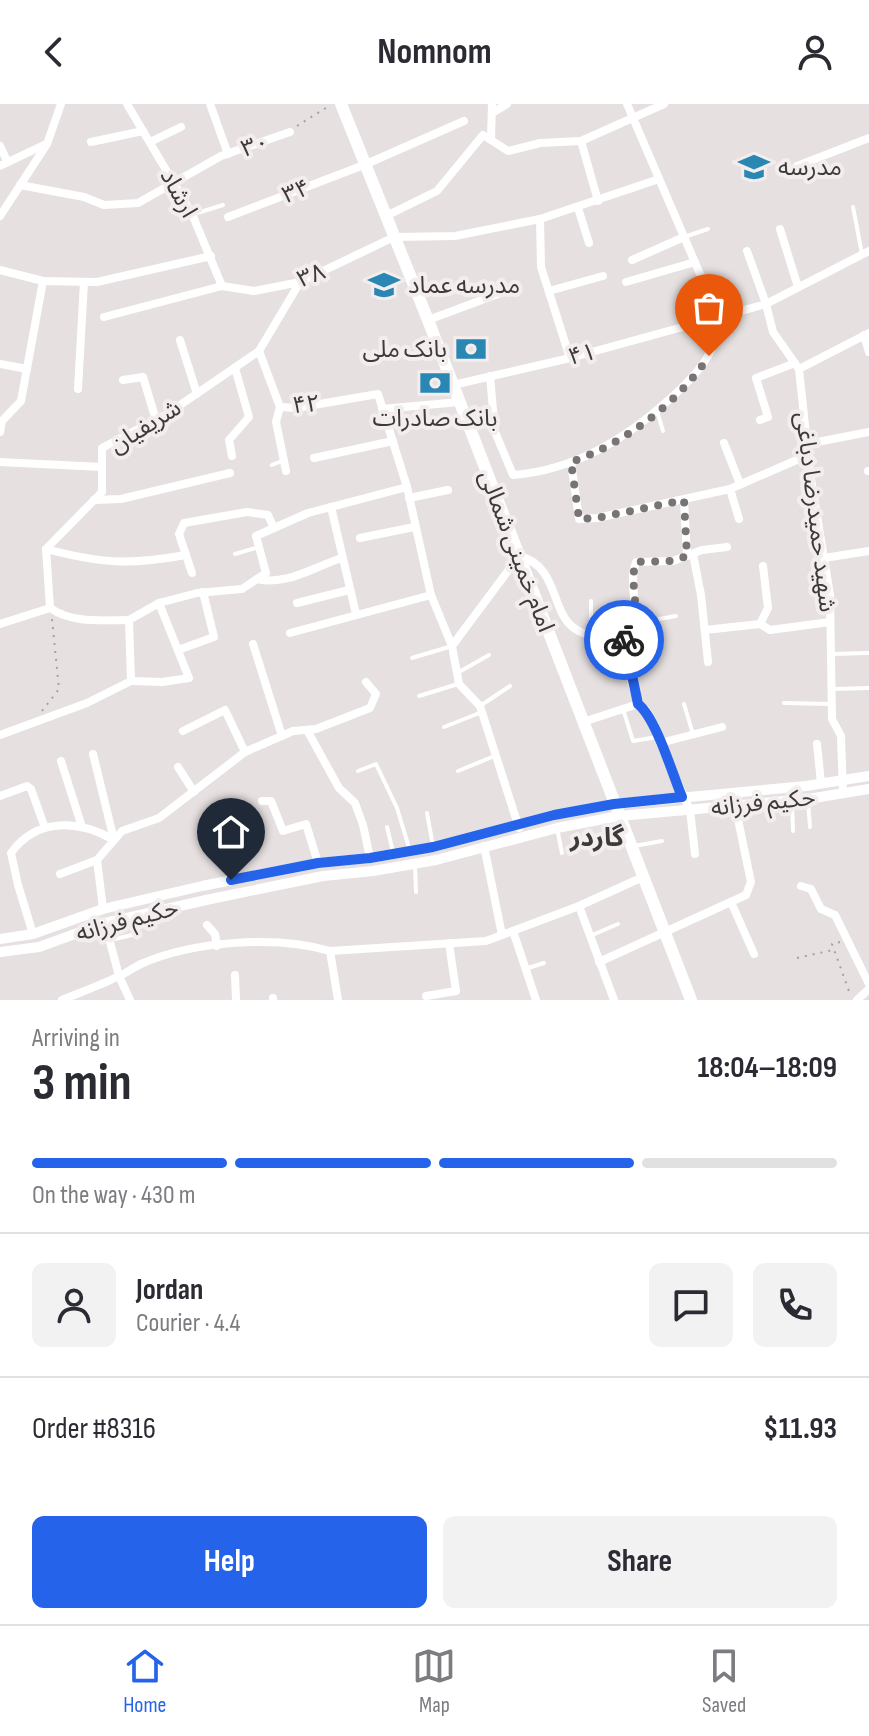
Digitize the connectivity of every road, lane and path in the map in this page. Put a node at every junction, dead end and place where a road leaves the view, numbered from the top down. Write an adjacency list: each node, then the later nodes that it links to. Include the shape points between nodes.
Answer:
1 (61, 104): 19 (street)
2 (127, 104): 12 (street, ارشاد)
3 (210, 104): 21 (street)
4 (341, 104): 13 (path, ۳۰); 23 (main road, امام خمینی شمالی)
5 (507, 104): 8 (street)
6 (627, 104): 9 (street)
7 (664, 104): 9 (street)
8 (492, 108): 15 (street)
9 (633, 117): 16 (street); 25 (street)
10 (464, 121): 23 (street, ۳۴)
11 (181, 127): 18 (street)
12 (143, 131): 17 (street); 18 (street, ارشاد)
13 (290, 132): 21 (street, ۳۰)
14 (869, 138): 24 (street)
15 (491, 140): 16 (street, via 508,151); 34 (street, via 483,135 437,191)
16 (581, 141): 28 (street)
17 (91, 142)
18 (150, 142): 26 (street, ارشاد)
19 (47, 144): 22 (street); 27 (street)
20 (0, 146): 22 (street)
21 (228, 154): 26 (street, ۳۰)
22 (4, 164)
23 (364, 165): 34 (main road, امام خمینی شمالی); 35 (street, ۳۴)
24 (797, 166)
25 (659, 179): 28 (street); 40 (street)
26 (174, 182): 27 (street, ۳۰, via 138,203 104,205); 32 (street, ارشاد)
27 (20, 185): 33 (street)
28 (598, 201): 31 (street)
29 (223, 205): 32 (lane)
30 (853, 207): 43 (lane)
31 (578, 208): 36 (street); 41 (street)
32 (192, 214): 44 (street, ارشاد)
33 (0, 216)
34 (386, 216): 39 (main road, امام خمینی شمالی)
35 (228, 217)
36 (540, 219): 39 (street, via 455,236); 56 (street, via 541,267)
37 (708, 229): 40 (lane)
38 (780, 229): 54 (street)
39 (394, 237): 51 (street, ۳۸); 61 (main road, امام خمینی شمالی)
40 (684, 237): 45 (street); 46 (street)
41 (589, 243)
42 (747, 251): 57 (street)
43 (865, 253): 54 (street, ۴۱)
44 (211, 256): 50 (street); 53 (street, ارشاد)
45 (632, 260)
46 (695, 262): 52 (street); 60 (street, via 712,302)
47 (0, 270): 49 (street)
48 (603, 276): 56 (street)
49 (43, 281): 50 (street); 72 (street)
50 (84, 282): 76 (street)
51 (300, 282): 53 (street, ۳۸, via 254,291); 66 (street)
52 (626, 282)
53 (222, 286): 59 (street, ۳۸)
54 (798, 287): 57 (street, ۴۱)
55 (506, 291): 61 (street)
56 (549, 291): 68 (street)
57 (766, 304): 58 (street, ۴۱); 70 (street, via 773,332)
58 (719, 316): 60 (street, ۴۱); 65 (street)
59 (104, 317)
60 (709, 318): 68 (street, ۴۱)
61 (428, 320): 75 (main road, امام خمینی شمالی)
62 (867, 334): 67 (street); 70 (street)
63 (701, 335): 65 (lane)
64 (180, 340): 77 (street)
65 (712, 349): 81 (street, via 698,373)
66 (259, 351): 71 (street, شریفیان); 79 (street, ۴۲)
67 (869, 352)
68 (570, 358): 73 (street, ۴۱)
69 (0, 364): 72 (street)
70 (797, 366): 83 (street, via 756,378 768,417); 89 (street, شهید حمیدرضا دباغی)
71 (235, 368): 77 (street, شریفیان); 91 (street, via 249,417 229,440)
72 (27, 369): 85 (street, via 21,401 2,421)
73 (490, 376): 75 (street, ۴۱); 95 (street, via 495,432 513,475)
74 (123, 380): 82 (street, via 143,377)
75 (453, 385): 78 (main road, امام خمینی شمالی)
76 (78, 389)
77 (197, 394): 82 (street, شریفیان)
78 (459, 402): 80 (street, ۴۲); 119 (main road, امام خمینی شمالی)
79 (280, 407): 80 (street, ۴۲, via 378,394); 93 (street, via 276,422)
80 (382, 409): 87 (street)
81 (657, 411): 84 (lane); 95 (street, via 610,445)
82 (156, 420): 97 (street, شریفیان, via 102,448)
83 (760, 420)
84 (663, 431)
85 (0, 432)
86 (869, 432): 89 (street)
87 (393, 441): 92 (street); 101 (street)
88 (724, 443): 100 (street)
89 (807, 444): 90 (street, شهید حمیدرضا دباغی)
90 (808, 455): 100 (street); 121 (street, شهید حمیدرضا دباغی)
91 (232, 456)
92 (314, 458)
93 (284, 460): 96 (lane); 98 (street)
94 (0, 462): 97 (street)
95 (571, 462): 106 (street, via 579,519)
96 (272, 465)
97 (102, 467): 105 (street, شریفیان, via 102,492)
98 (286, 471)
99 (230, 473): 105 (street, via 121,499)
100 (740, 484): 102 (street)
101 (407, 487): 104 (street); 107 (street)
102 (730, 489): 106 (street); 108 (street)
103 (448, 490): 104 (street)
104 (409, 498): 109 (street)
105 (94, 500): 114 (street)
106 (684, 500): 118 (street)
107 (331, 507): 110 (street); 120 (street)
108 (739, 519)
109 (414, 527): 111 (street); 127 (street)
110 (274, 528): 112 (street, via 256,536); 117 (street, via 268,515 247,512 184,523 179,534)
111 (360, 538)
112 (259, 547): 116 (lane); 124 (street, via 266,573)
113 (727, 547): 118 (street)
114 (46, 549): 117 (street, via 111,563); 131 (street)
115 (869, 551): 121 (street)
116 (235, 554)
117 (186, 555): 123 (street)
118 (690, 555): 136 (street, via 636,562); 139 (street)
119 (519, 556): 141 (street, via 541,570 571,627); 144 (street); 166 (main road, امام خمینی شمالی)
120 (342, 558): 124 (street, via 273,583); 125 (street)
121 (824, 558): 135 (street, شهید حمیدرضا دباغی)
122 (763, 566): 138 (street, via 768,608)
123 (192, 573)
124 (257, 579): 126 (street, via 242,589)
125 (349, 590): 130 (street); 132 (street)
126 (203, 592): 129 (street); 145 (street, via 214,637)
127 (431, 595): 132 (street); 144 (street)
128 (591, 601): 141 (lane)
129 (159, 603): 134 (street); 145 (street)
130 (297, 603)
131 (50, 608): 134 (street, via 84,620); 137 (street); 165 (path, via 59,689)
132 (356, 614): 140 (street)
133 (676, 616): 136 (lane)
134 (129, 620): 152 (street)
135 (830, 622): 138 (street, via 770,630); 147 (street, شهید حمیدرضا دباغی)
136 (636, 623): 142 (street)
137 (0, 624)
138 (760, 624): 139 (street)
139 (705, 630): 150 (street)
140 (290, 633)
141 (591, 637): 142 (street)
142 (620, 643): 160 (street)
143 (253, 644): 173 (street)
144 (452, 646): 149 (lane); 151 (street)
145 (178, 650): 152 (street, via 189,678)
146 (869, 653): 147 (lane)
147 (831, 654): 157 (street, شهید حمیدرضا دباغی)
148 (489, 655): 151 (lane)
149 (412, 658)
150 (708, 662)
151 (457, 673): 154 (street)
152 (131, 681): 165 (street)
153 (366, 682): 169 (street, via 376,694 370,708)
154 (459, 684): 158 (lane); 163 (street)
155 (510, 686): 163 (lane)
156 (869, 688): 157 (lane)
157 (832, 689): 162 (street, شهید حمیدرضا دباغی)
158 (419, 696)
159 (784, 703): 162 (lane)
160 (638, 704): 164 (street); 174 (street, via 655,725)
161 (684, 704): 171 (lane)
162 (832, 704): 184 (street, شهید حمیدرضا دباغی, via 832,719 841,736)
163 (481, 709): 167 (lane); 178 (street)
164 (623, 709): 166 (street); 174 (lane, via 633,741)
165 (35, 722): 172 (street)
166 (583, 722): 195 (main road, امام خمینی شمالی)
167 (444, 727)
168 (722, 727): 171 (street)
169 (307, 730): 173 (street); 215 (street, via 339,788 355,803)
170 (183, 731): 176 (street, via 225,710)
171 (693, 734): 174 (street)
172 (0, 735)
173 (282, 736): 176 (street)
174 (659, 740): 190 (street)
175 (817, 744): 185 (street)
176 (245, 752): 187 (street)
177 (93, 754): 206 (street)
178 (497, 755): 182 (lane); 198 (street)
179 (61, 761): 199 (street)
180 (178, 767): 187 (street)
181 (358, 771): 211 (lane, via 376,764)
182 (458, 771)
183 (869, 776): 184 (street, حکیم فرزانه)
184 (842, 780): 185 (street, حکیم فرزانه); 188 (street, شهید حمیدرضا دباغی)
185 (821, 783): 190 (street, حکیم فرزانه)
186 (869, 789): 188 (street, حکیم فرزانه)
187 (194, 792): 206 (street, via 159,818 122,831)
188 (843, 793): 191 (street, حکیم فرزانه)
189 (0, 796): 202 (street, via 27,786)
190 (682, 797): 195 (street, حکیم فرزانه); 196 (street)
191 (808, 799): 192 (street, حکیم فرزانه); 201 (lane)
192 (792, 800): 194 (street, حکیم فرزانه); 204 (lane)
193 (262, 801): 217 (street, via 271,801 283,831 306,824)
194 (735, 805): 196 (street, حکیم فرزانه); 223 (street, via 751,882 746,895)
195 (616, 810): 196 (street, حکیم فرزانه); 198 (street, حکیم فرزانه); 203 (street, حکیم فرزانه); 210 (main road, امام خمینی شمالی)
196 (690, 810): 214 (street)
197 (427, 813): 209 (lane)
198 (518, 825): 205 (street); 209 (street, حکیم فرزانه)
199 (82, 827): 202 (street); 206 (street)
200 (387, 827): 213 (lane)
201 (810, 827)
202 (45, 828): 231 (street, via 22,838 11,853)
203 (557, 828): 205 (street, حکیم فرزانه); 212 (lane)
204 (793, 831)
205 (523, 838): 208 (street, حکیم فرزانه)
206 (114, 840): 216 (street)
207 (662, 841): 210 (lane)
208 (484, 846): 218 (street, حکیم فرزانه); 233 (street)
209 (433, 847): 211 (street, حکیم فرزانه)
210 (632, 847): 220 (main road, امام خمینی شمالی)
211 (410, 851): 213 (street, حکیم فرزانه)
212 (562, 853)
213 (393, 854): 215 (street, حکیم فرزانه)
214 (695, 854)
215 (370, 858): 217 (street, حکیم فرزانه)
216 (97, 860): 219 (street); 225 (street)
217 (318, 863): 225 (street, حکیم فرزانه)
218 (414, 864): 222 (lane); 226 (street, حکیم فرزانه, via 323,876)
219 (60, 874)
220 (643, 877): 224 (street); 230 (main road, امام خمینی شمالی)
221 (801, 886): 236 (street, via 811,889 821,909 835,915)
222 (416, 892)
223 (731, 902): 230 (street); 243 (street)
224 (579, 906): 229 (street); 234 (street)
225 (103, 909): 226 (street); 231 (street, حکیم فرزانه)
226 (105, 923): 237 (street); 242 (street, حکیم فرزانه, via 39,947)
227 (618, 924): 234 (lane)
228 (207, 925): 239 (street)
229 (513, 931): 233 (street); 247 (street)
230 (664, 932): 245 (street); 258 (main road, امام خمینی شمالی)
231 (33, 934): 235 (street, حکیم فرزانه)
232 (136, 934): 237 (lane)
233 (502, 935): 238 (street)
234 (589, 936): 245 (street)
235 (0, 939)
236 (848, 939): 240 (path, via 832,944); 250 (street)
237 (110, 941): 249 (street)
238 (449, 943): 241 (street); 251 (street, via 456,991)
239 (217, 946): 241 (street, via 308,944); 249 (street, via 182,951)
240 (834, 950): 244 (path); 259 (path)
241 (330, 951): 255 (street)
242 (0, 952)
243 (754, 954)
244 (797, 958)
245 (599, 962): 257 (street)
246 (544, 963): 247 (lane)
247 (525, 969): 256 (street)
248 (235, 975): 254 (street)
249 (119, 976): 252 (street); 253 (street)
250 (869, 986): 259 (street)
251 (426, 996)
252 (62, 1000)
253 (130, 1000)
254 (236, 1000)
255 (338, 1000)
256 (536, 1000)
257 (614, 1000)
258 (691, 1000)
259 (854, 1000)

